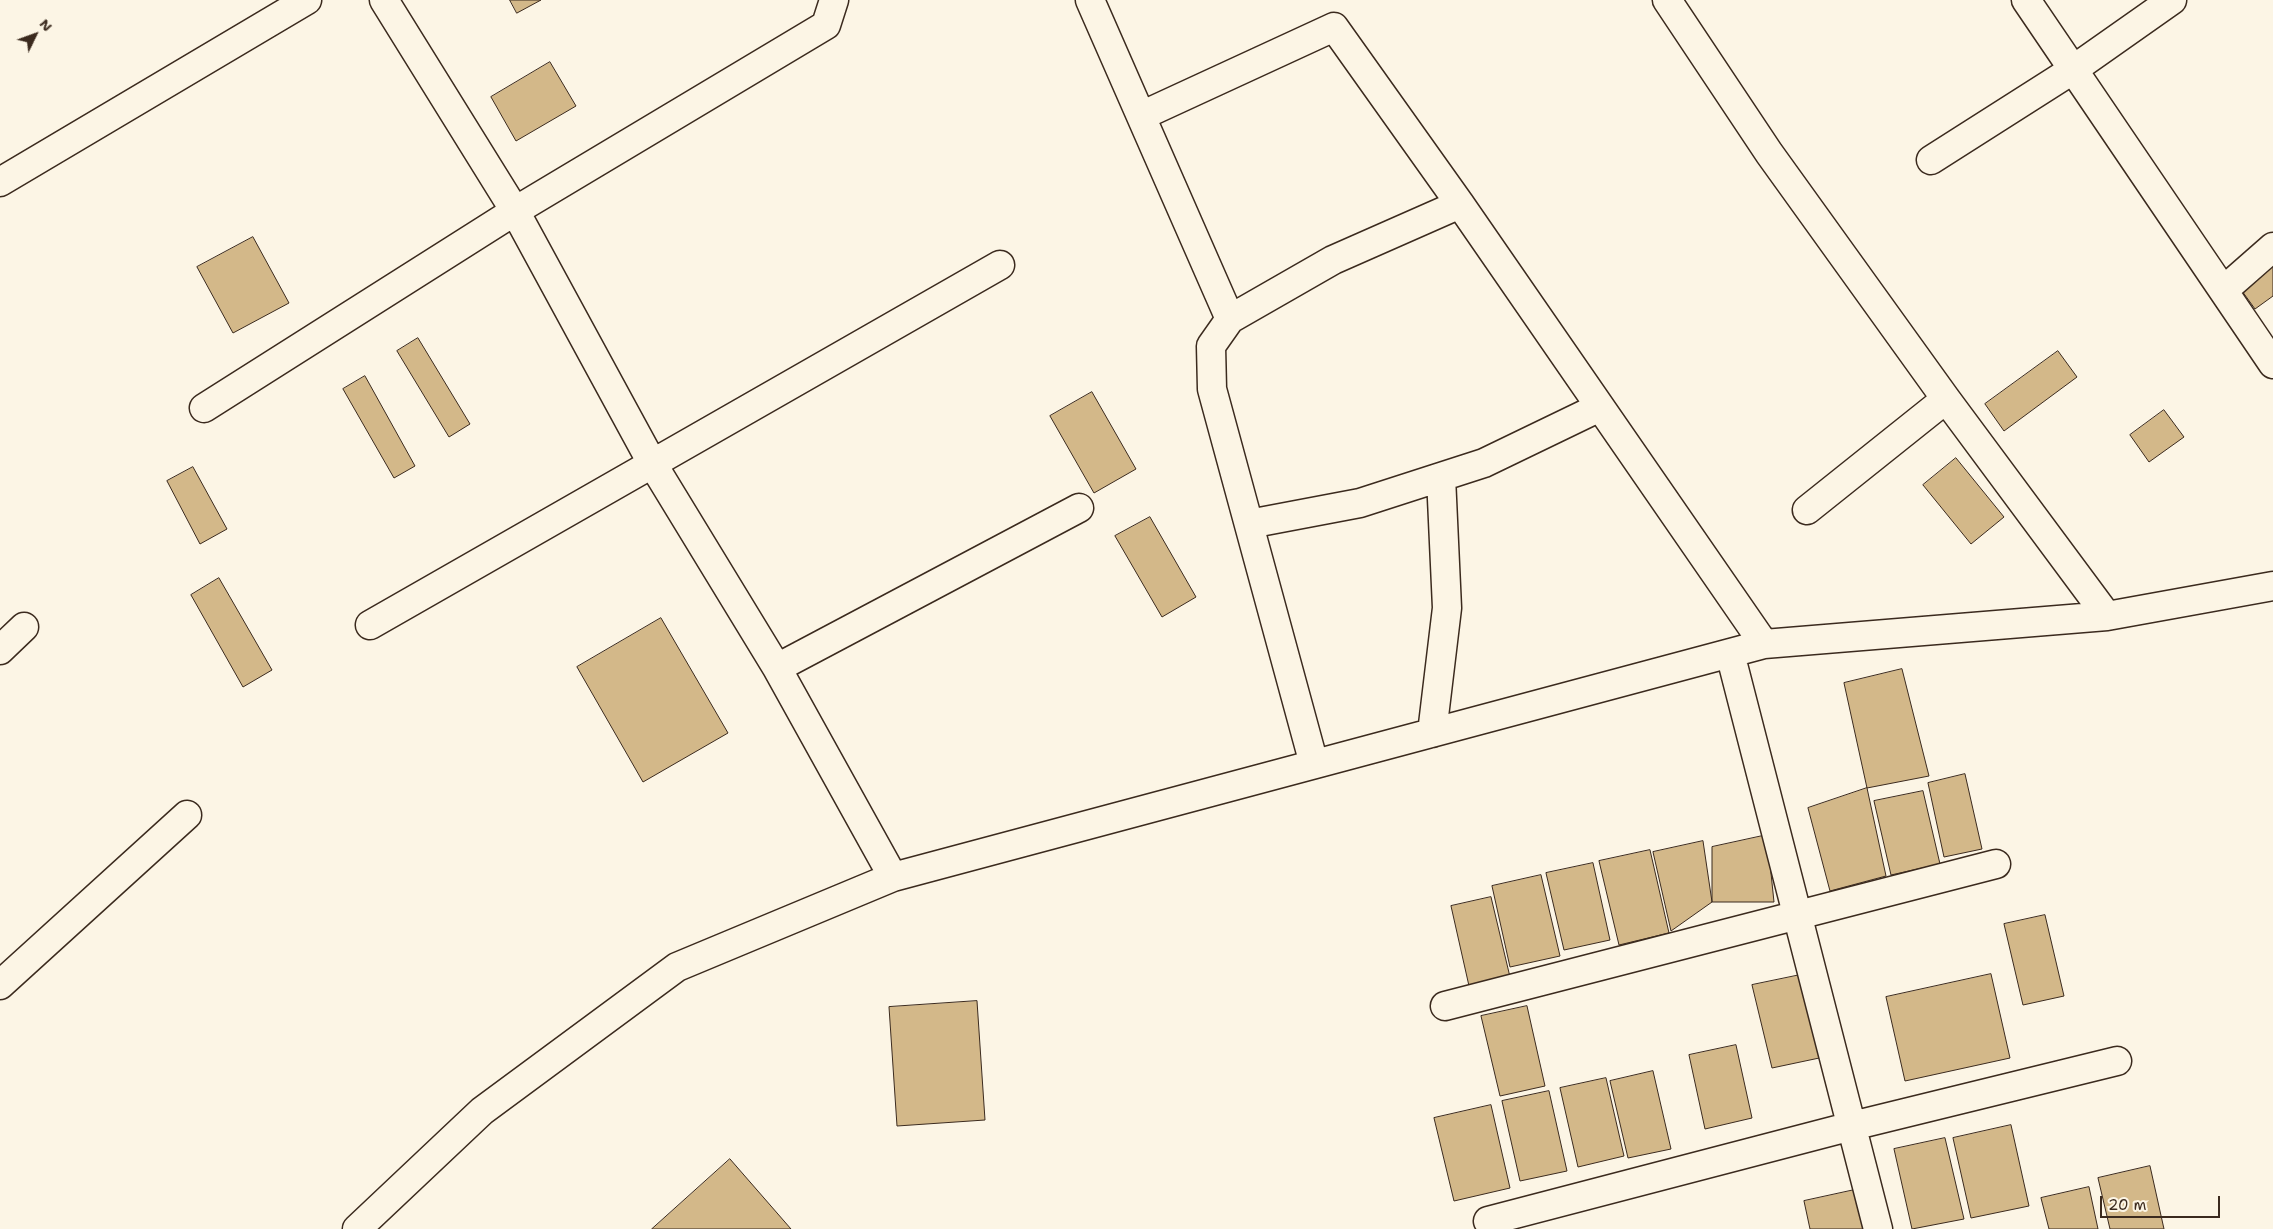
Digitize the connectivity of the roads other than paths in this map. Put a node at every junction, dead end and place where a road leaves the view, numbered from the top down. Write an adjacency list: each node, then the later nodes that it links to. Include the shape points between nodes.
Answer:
1 (307, 0): 11 (street)
2 (384, 0): 13 (street)
3 (834, 0): 13 (street, via 826,25)
4 (1090, 0): 9 (street)
5 (1667, 0): 19 (street, via 1769,153)
6 (2026, 0): 8 (street)
7 (2172, 0): 8 (street)
8 (2074, 69): 10 (street); 16 (street)
9 (1140, 116): 12 (street, via 1334,27); 17 (street)
10 (1931, 160)
11 (0, 182)
12 (1460, 204): 17 (street, via 1333,260); 21 (street)
13 (515, 211): 20 (street); 22 (street)
14 (2273, 247): 16 (street)
15 (1000, 265): 22 (street)
16 (2224, 290): 18 (street)
17 (1230, 319): 26 (street, via 1211,346 1212,389)
18 (2273, 364)
19 (1946, 399): 25 (street); 28 (street)
20 (204, 408)
21 (1600, 408): 23 (street, via 1484,463); 31 (street)
22 (652, 463): 29 (street); 34 (street)
23 (1441, 477): 26 (street, via 1360,503); 35 (street, via 1447,608)
24 (1078, 508): 34 (street)
25 (1808, 510)
26 (1249, 524): 36 (street)
27 (2273, 586): 28 (street)
28 (2107, 616): 31 (street)
29 (370, 625)
30 (24, 627): 32 (street)
31 (1764, 644): 33 (street)
32 (0, 650)
33 (1730, 653): 35 (street); 40 (street)
34 (777, 668): 39 (street)
35 (1432, 733): 36 (street)
36 (1314, 764): 39 (street)
37 (187, 815): 41 (street)
38 (1996, 864): 40 (street)
39 (893, 877): 46 (street, via 677,967 482,1111)
40 (1798, 915): 42 (street); 44 (street)
41 (0, 985)
42 (1445, 1006)
43 (2117, 1061): 44 (street)
44 (1852, 1126): 45 (street); 47 (street)
45 (1488, 1221)
46 (357, 1229)
47 (1878, 1229)

